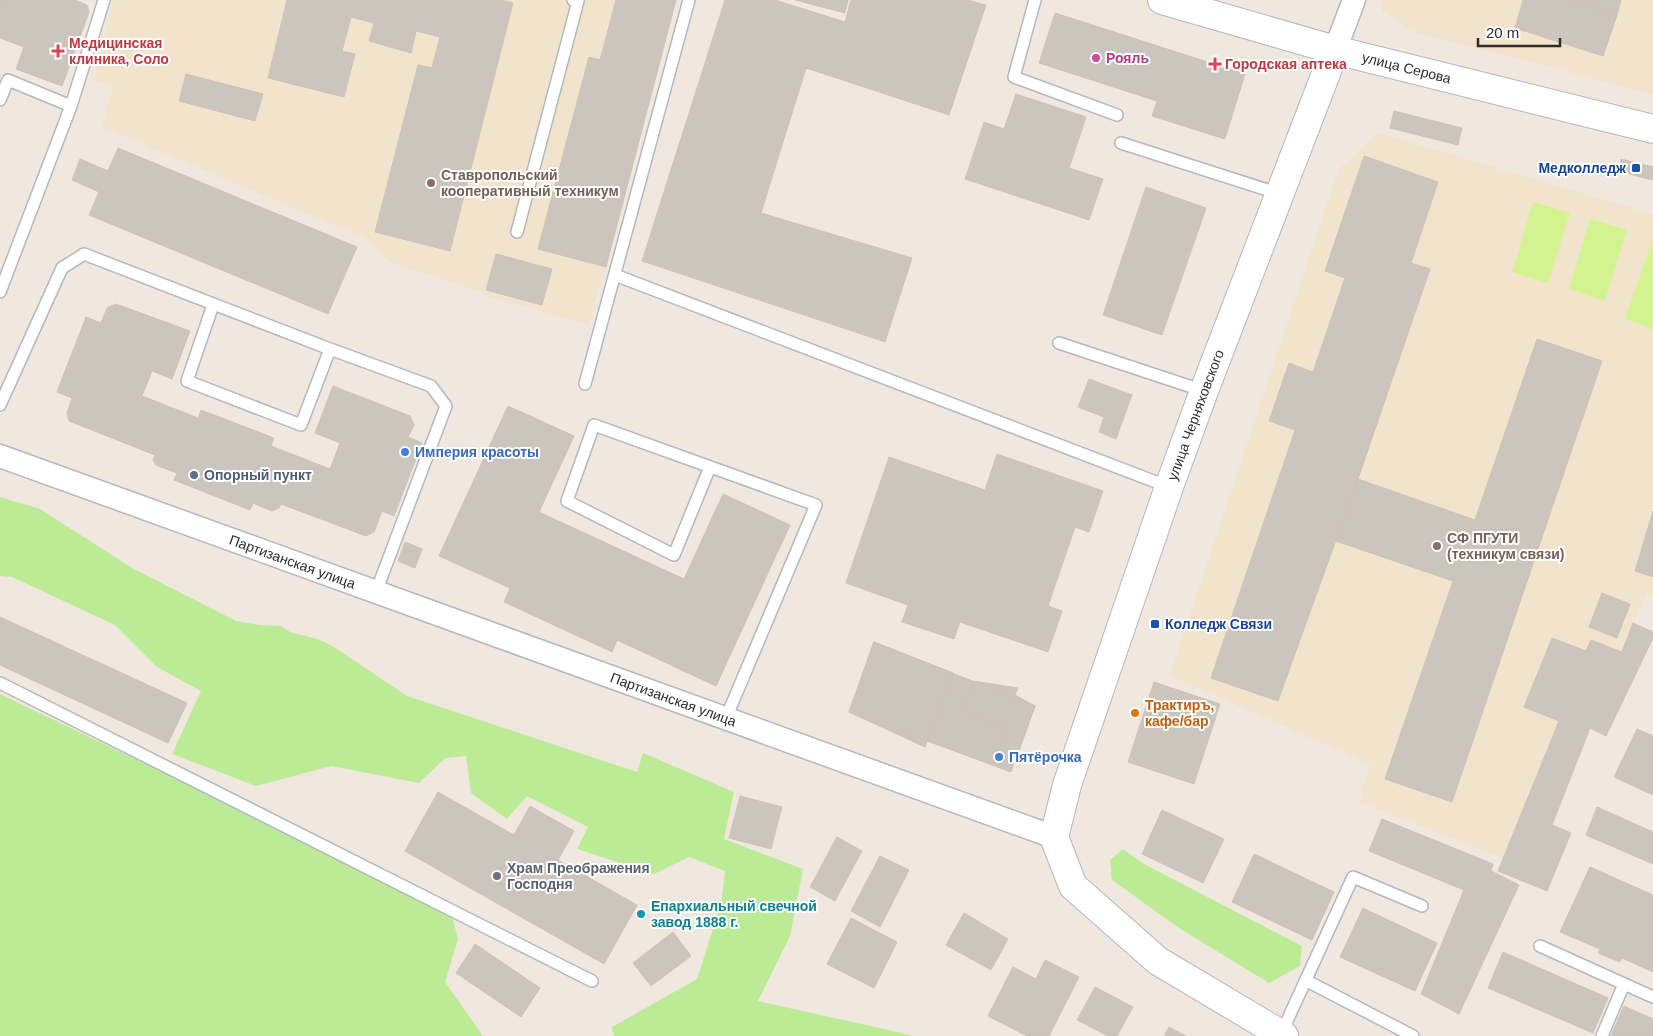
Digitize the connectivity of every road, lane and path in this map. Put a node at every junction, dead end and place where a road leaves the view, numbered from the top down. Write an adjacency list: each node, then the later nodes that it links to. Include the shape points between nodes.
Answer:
1 (104, 0): 9 (lane)
2 (573, 0): 14 (lane, via 578,2)
3 (688, 0): 15 (lane)
4 (1035, 0): 10 (lane, via 1014,77)
5 (1162, 0): 7 (main road, улица Серова)
6 (1354, 0): 7 (street, улица Черняховского)
7 (1335, 50): 11 (main road, улица Серова); 13 (main road, улица Черняховского)
8 (0, 100): 9 (lane, via 8,80)
9 (72, 106): 16 (lane)
10 (1117, 115)
11 (1653, 130)
12 (1121, 143): 13 (lane)
13 (1280, 194): 21 (main road, улица Черняховского)
14 (517, 232)
15 (615, 274): 20 (lane); 25 (lane)
16 (0, 289)
17 (213, 305): 19 (lane); 19 (lane, via 187,381 301,426); 22 (lane, via 84,254 62,268)
18 (1059, 343): 21 (lane)
19 (330, 349): 26 (lane, via 431,386 446,406)
20 (585, 384)
21 (1204, 391): 25 (main road, улица Черняховского)
22 (0, 405)
23 (0, 456): 26 (street, Партизанская улица)
24 (710, 467): 24 (lane, via 594,425 567,501 674,554); 28 (lane, via 816,506)
25 (1169, 487): 29 (main road, улица Черняховского, via 1067,785)
26 (376, 592): 28 (street, Партизанская улица)
27 (0, 683): 32 (lane)
28 (726, 718): 29 (street, Партизанская улица)
29 (1054, 837): 36 (main road, via 1073,886 1152,956)
30 (1422, 906): 33 (lane, via 1353,877)
31 (1540, 946): 34 (lane)
32 (592, 981)
33 (1307, 981): 36 (lane); 37 (lane)
34 (1624, 984): 35 (lane); 38 (lane)
35 (1653, 997)
36 (1282, 1035)
37 (1413, 1036)
38 (1602, 1036)

